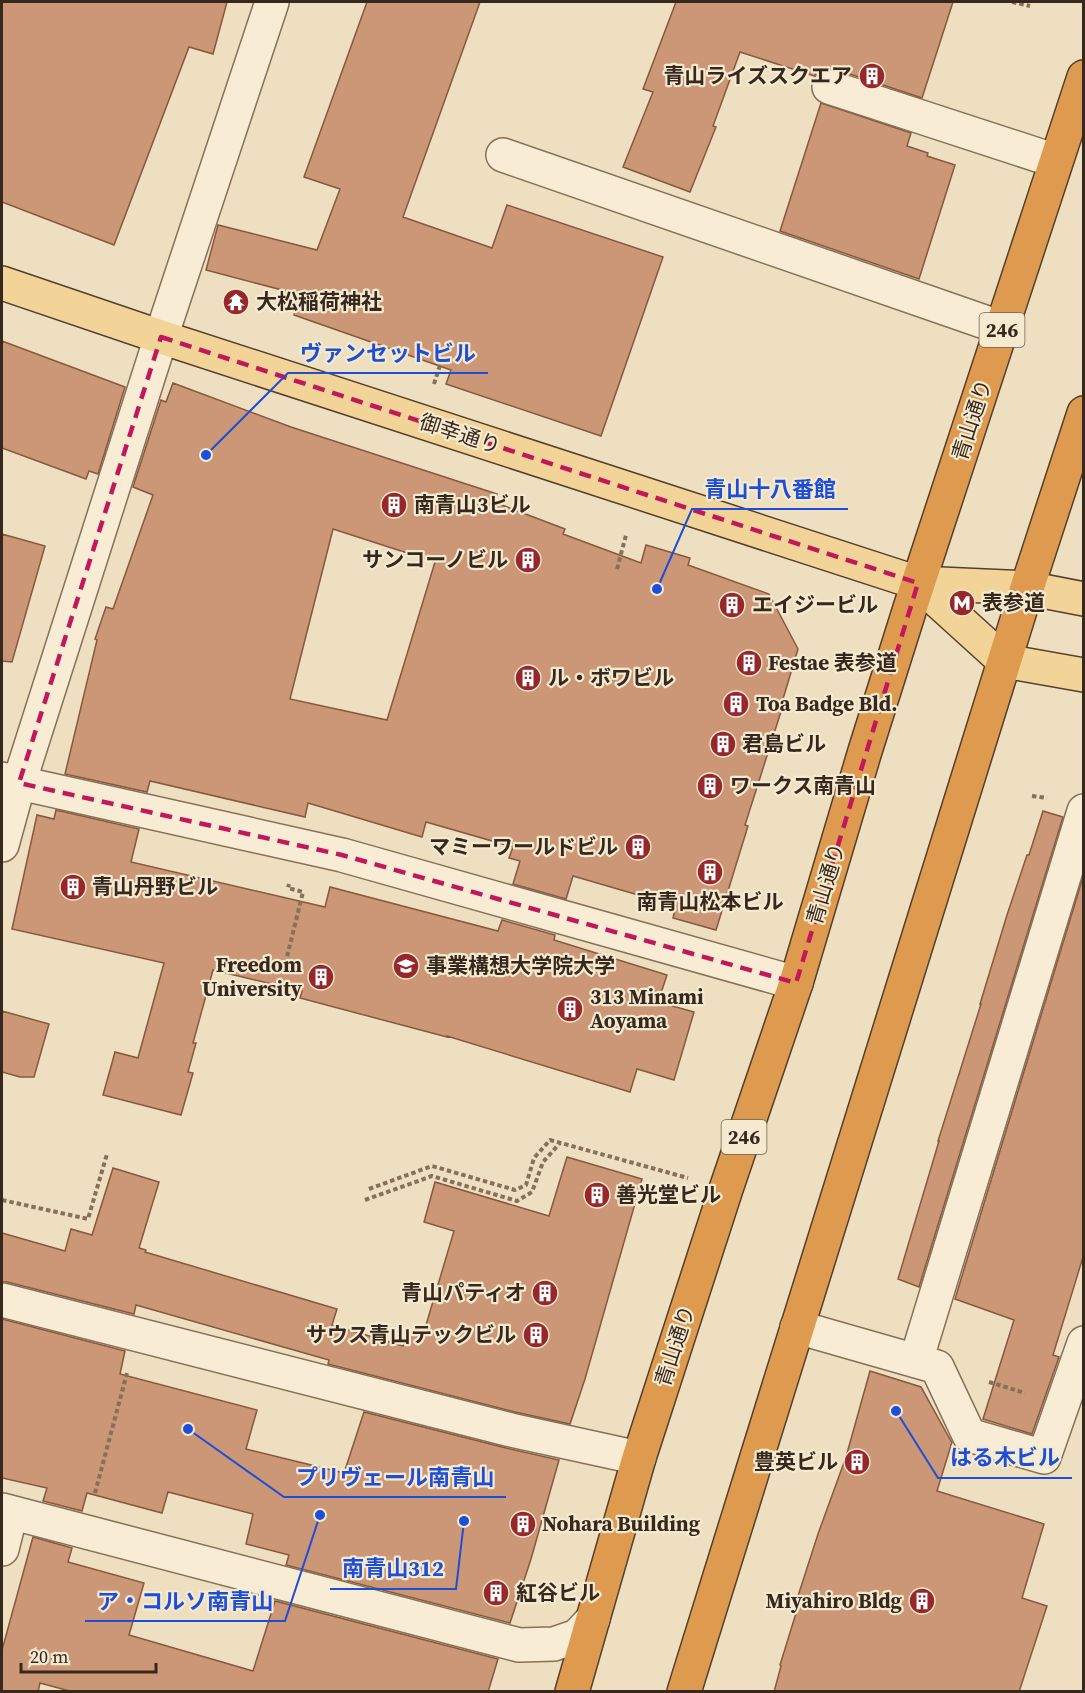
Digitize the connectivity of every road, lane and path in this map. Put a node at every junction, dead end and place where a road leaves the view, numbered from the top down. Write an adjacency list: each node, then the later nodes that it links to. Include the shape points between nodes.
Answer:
1 (272, 2): 10 (street)
2 (1012, 2): 3 (path)
3 (1030, 6)
4 (1083, 77): 7 (highway, 青山通り / 246)
5 (829, 87): 7 (street)
6 (503, 155): 9 (street)
7 (1056, 161): 9 (highway, 青山通り / 246)
8 (2, 283): 10 (main road, 御幸通り)
9 (1002, 328): 16 (highway, 青山通り / 246)
10 (161, 337): 16 (main road, 御幸通り); 21 (street)
11 (441, 362): 12 (path)
12 (433, 389)
13 (1083, 413): 17 (highway)
14 (627, 535): 15 (path)
15 (617, 569)
16 (918, 583): 17 (main road); 19 (main road); 26 (highway, 青山通り / 246)
17 (1027, 588): 18 (main road); 19 (highway)
18 (1083, 599)
19 (1004, 661): 20 (main road); 34 (highway)
20 (1083, 675)
21 (10, 781): 23 (street); 26 (street, via 342,855)
22 (1083, 811): 37 (street)
23 (2, 845)
24 (301, 902): 25 (path, via 285,964)
25 (279, 963)
26 (796, 983): 29 (highway, 青山通り / 246)
27 (560, 1143): 29 (path); 30 (path, via 550,1140 534,1158 526,1185 515,1190 432,1166); 32 (path, via 543,1162 532,1192 517,1201 432,1176)
28 (107, 1154): 31 (path, via 88,1219)
29 (726, 1189): 39 (highway, 青山通り / 246)
30 (369, 1190)
31 (2, 1200)
32 (365, 1200)
33 (2, 1300): 35 (street)
34 (797, 1327): 37 (street); 45 (highway)
35 (137, 1335): 39 (street, via 511,1430); 41 (path)
36 (1083, 1343): 38 (street)
37 (926, 1364): 38 (path); 38 (street, via 969,1435 1044,1457)
38 (1062, 1404)
39 (639, 1458): 43 (highway, 青山通り / 246)
40 (6, 1511): 41 (street); 42 (street)
41 (85, 1532): 43 (street, via 519,1645 554,1644 577,1636)
42 (2, 1549)
43 (593, 1619): 44 (highway, 青山通り / 246)
44 (572, 1692)
45 (684, 1692)

